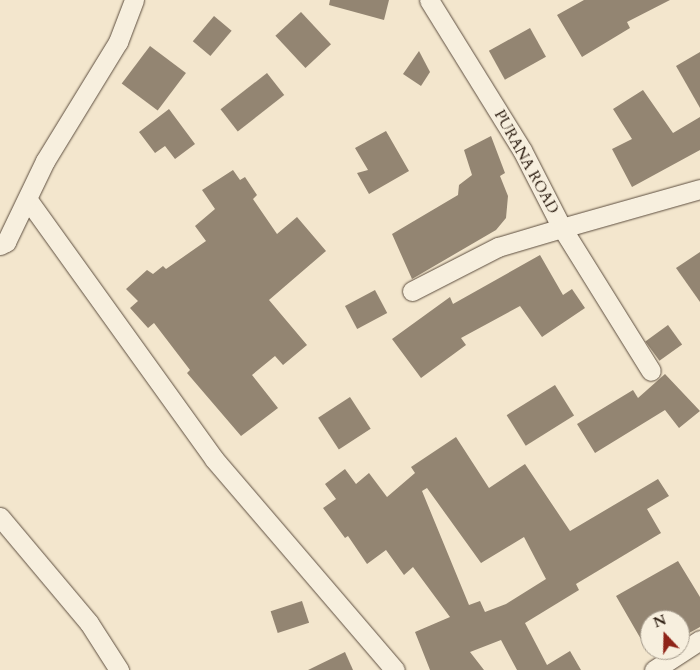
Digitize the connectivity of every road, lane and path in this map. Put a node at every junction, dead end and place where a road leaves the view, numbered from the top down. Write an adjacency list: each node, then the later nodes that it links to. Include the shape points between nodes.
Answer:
1 (134, 0): 4 (street, via 118,42 45,161)
2 (429, 0): 5 (street, PURANA ROAD, via 522,150)
3 (700, 189): 5 (street, PURANA ROAD)
4 (28, 200): 6 (street, via 6,242); 12 (street, via 214,460)
5 (562, 228): 7 (street, via 498,247); 8 (street)
6 (0, 245)
7 (412, 291)
8 (652, 371)
9 (0, 516): 11 (street, via 89,623)
10 (700, 640): 13 (street)
11 (120, 670)
12 (395, 670)
13 (654, 670)

